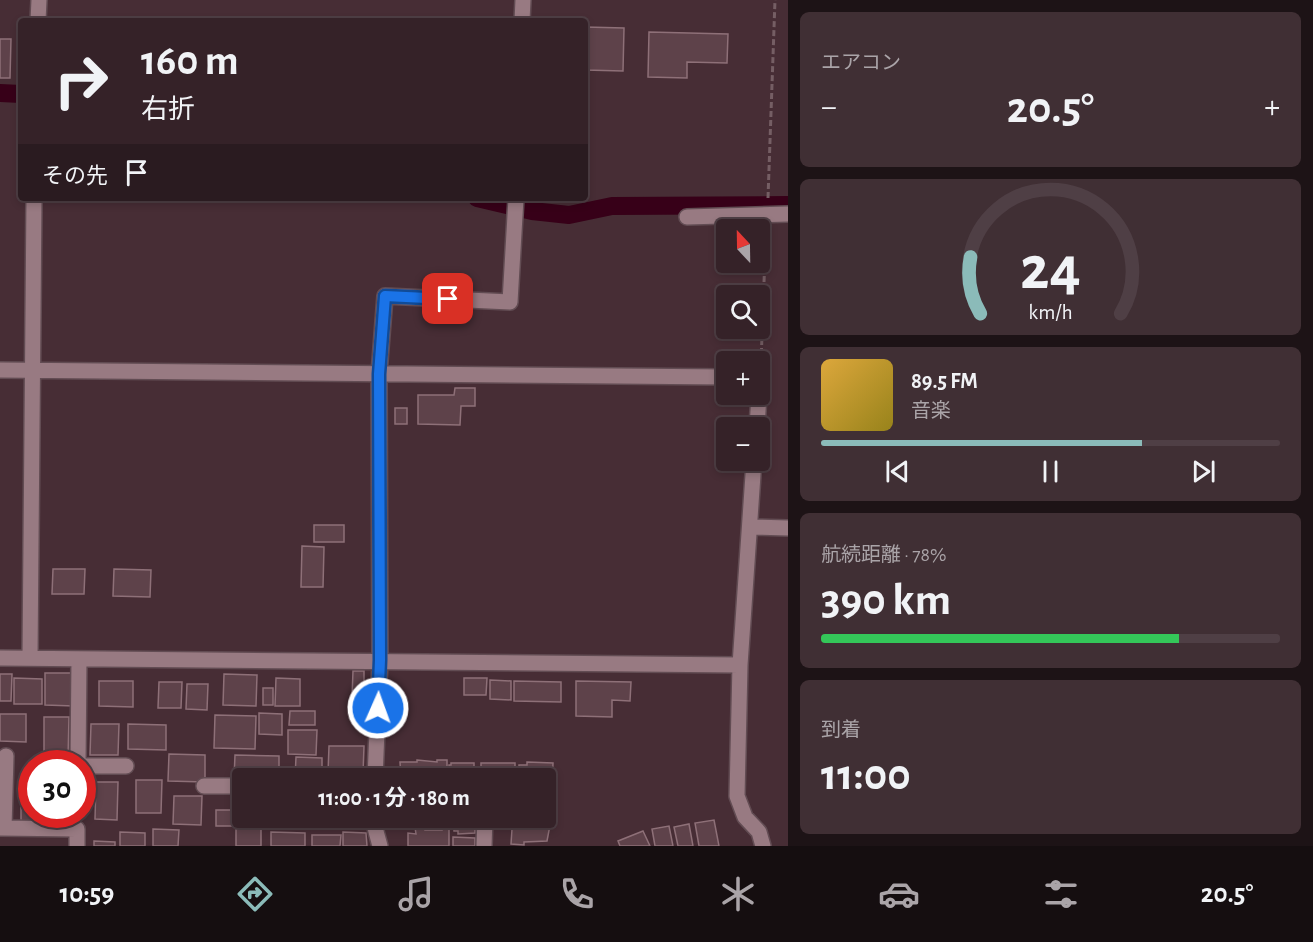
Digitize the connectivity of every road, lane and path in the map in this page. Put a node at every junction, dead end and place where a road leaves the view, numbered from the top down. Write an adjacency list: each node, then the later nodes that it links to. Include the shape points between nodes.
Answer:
1 (39, 0): 4 (street)
2 (523, 0): 5 (street)
3 (775, 0): 9 (path)
4 (38, 18)
5 (522, 18)
6 (34, 201): 13 (street)
7 (515, 205): 14 (street, via 510,302 385,296)
8 (788, 214): 9 (street)
9 (767, 215): 10 (street); 11 (path)
10 (687, 217)
11 (761, 351)
12 (0, 370): 13 (street)
13 (32, 371): 14 (street); 20 (street)
14 (379, 374): 15 (street); 22 (street)
15 (716, 377)
16 (753, 471): 17 (street)
17 (750, 526): 18 (street); 23 (street)
18 (788, 528)
19 (0, 658): 20 (street)
20 (30, 658): 21 (street)
21 (79, 659): 22 (street); 24 (street)
22 (380, 660): 23 (street); 28 (street)
23 (740, 665): 39 (street, via 737,796 745,817 759,831)
24 (78, 750)
25 (6, 756): 32 (street)
26 (96, 766): 27 (street)
27 (126, 766)
28 (375, 768)
29 (204, 786): 30 (street)
30 (232, 786)
31 (18, 827): 32 (street)
32 (2, 828)
33 (77, 828): 36 (street)
34 (375, 828): 37 (street)
35 (484, 828): 38 (street)
36 (77, 846)
37 (380, 846)
38 (484, 846)
39 (763, 846)

